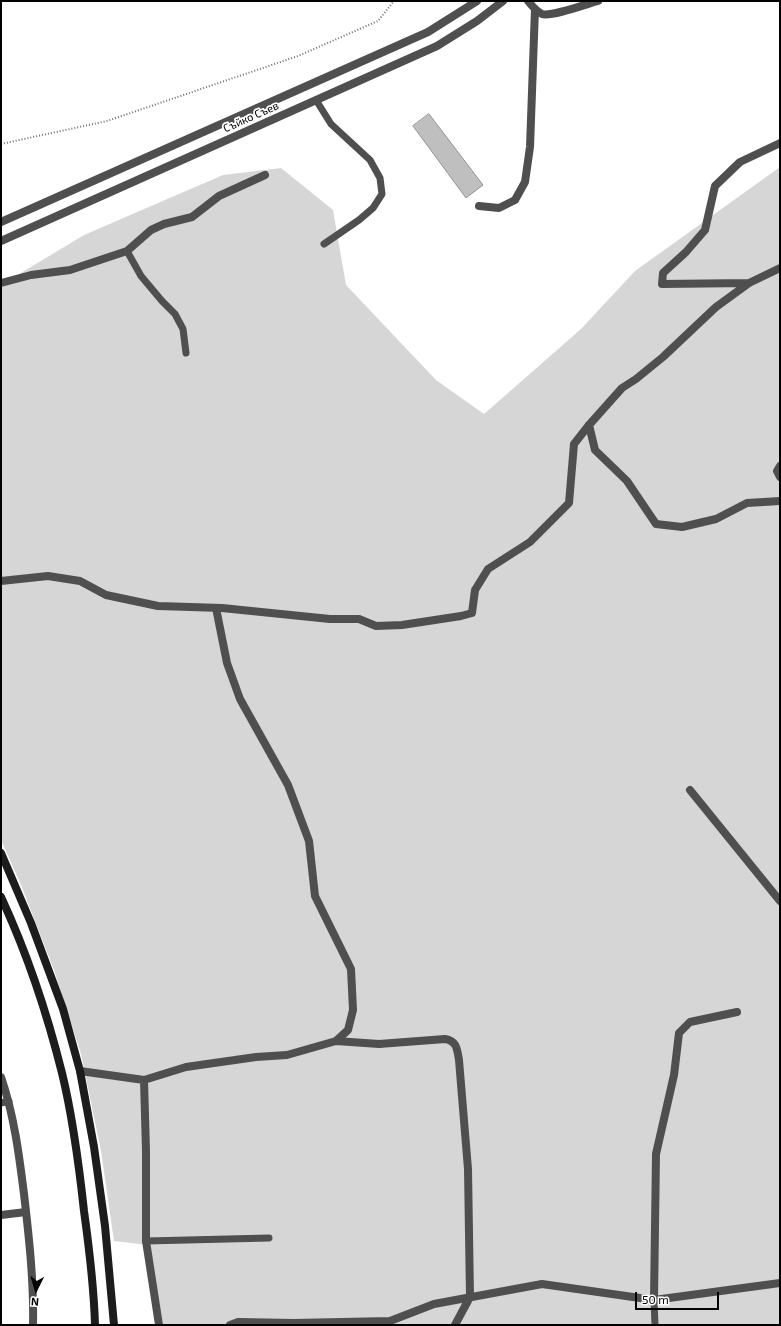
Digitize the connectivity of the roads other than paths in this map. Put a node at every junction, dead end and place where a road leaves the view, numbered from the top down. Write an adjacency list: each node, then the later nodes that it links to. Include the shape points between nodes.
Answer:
1 (476, 1): 10 (street, Съйко Съев, via 428,32)
2 (503, 1): 6 (street, Съйко Съев, via 437,46)
3 (528, 1): 5 (street)
4 (598, 1): 5 (street, via 554,14 544,14)
5 (535, 9): 9 (street, via 530,147 525,182 515,200 499,208)
6 (316, 100): 11 (street, Съйко Съев); 12 (lane, via 331,124 370,160 380,178 382,194 373,208)
7 (780, 143): 15 (street, via 740,162 714,186 705,230 663,273 662,284)
8 (265, 175): 13 (street, via 219,196 192,217 151,230)
9 (478, 206)
10 (1, 222)
11 (1, 241)
12 (324, 244)
13 (127, 251): 16 (street, via 70,270 31,275); 17 (lane, via 141,276 175,314 183,329)
14 (780, 268): 15 (street)
15 (749, 282): 18 (street, via 716,307 663,357 622,388)
16 (1, 283)
17 (186, 353)
18 (589, 425): 21 (street, via 596,450 627,481 656,524 682,527 716,519 747,503); 23 (street, via 574,444 569,503 530,542 488,569 476,590 472,613 402,625 376,626 359,619 330,619)
19 (780, 466): 20 (street, via 777,472)
20 (780, 477)
21 (780, 501)
22 (1, 581): 23 (street, via 48,576 80,581 106,596 158,606)
23 (216, 608): 29 (street, via 227,663 240,699 288,785 309,841 315,896 351,968 353,1010 348,1030)
24 (690, 790): 27 (street)
25 (1, 853): 30 (main road, via 31,923 62,1009)
26 (1, 897): 42 (main road, via 14,925 46,1015 63,1075 77,1150)
27 (780, 901)
28 (737, 1012): 40 (street, via 690,1022 679,1032 674,1076 656,1154)
29 (336, 1041): 32 (street, via 287,1055 186,1067); 39 (street, via 379,1044 445,1039 456,1045 460,1060 468,1169)
30 (80, 1071): 32 (street); 43 (main road, via 103,1212)
31 (1, 1077): 33 (street)
32 (144, 1080): 37 (street)
33 (5, 1102): 34 (street, via 18,1153)
34 (26, 1212): 35 (street); 41 (street)
35 (1, 1215)
36 (269, 1238): 37 (lane)
37 (146, 1241): 44 (street)
38 (780, 1283): 40 (street)
39 (470, 1297): 40 (street, via 542,1284); 45 (street, via 434,1304 390,1321 238,1322); 46 (street)
40 (654, 1300): 47 (lane)
41 (33, 1325)
42 (95, 1325)
43 (114, 1325)
44 (159, 1325)
45 (230, 1325)
46 (454, 1325)
47 (655, 1325)

